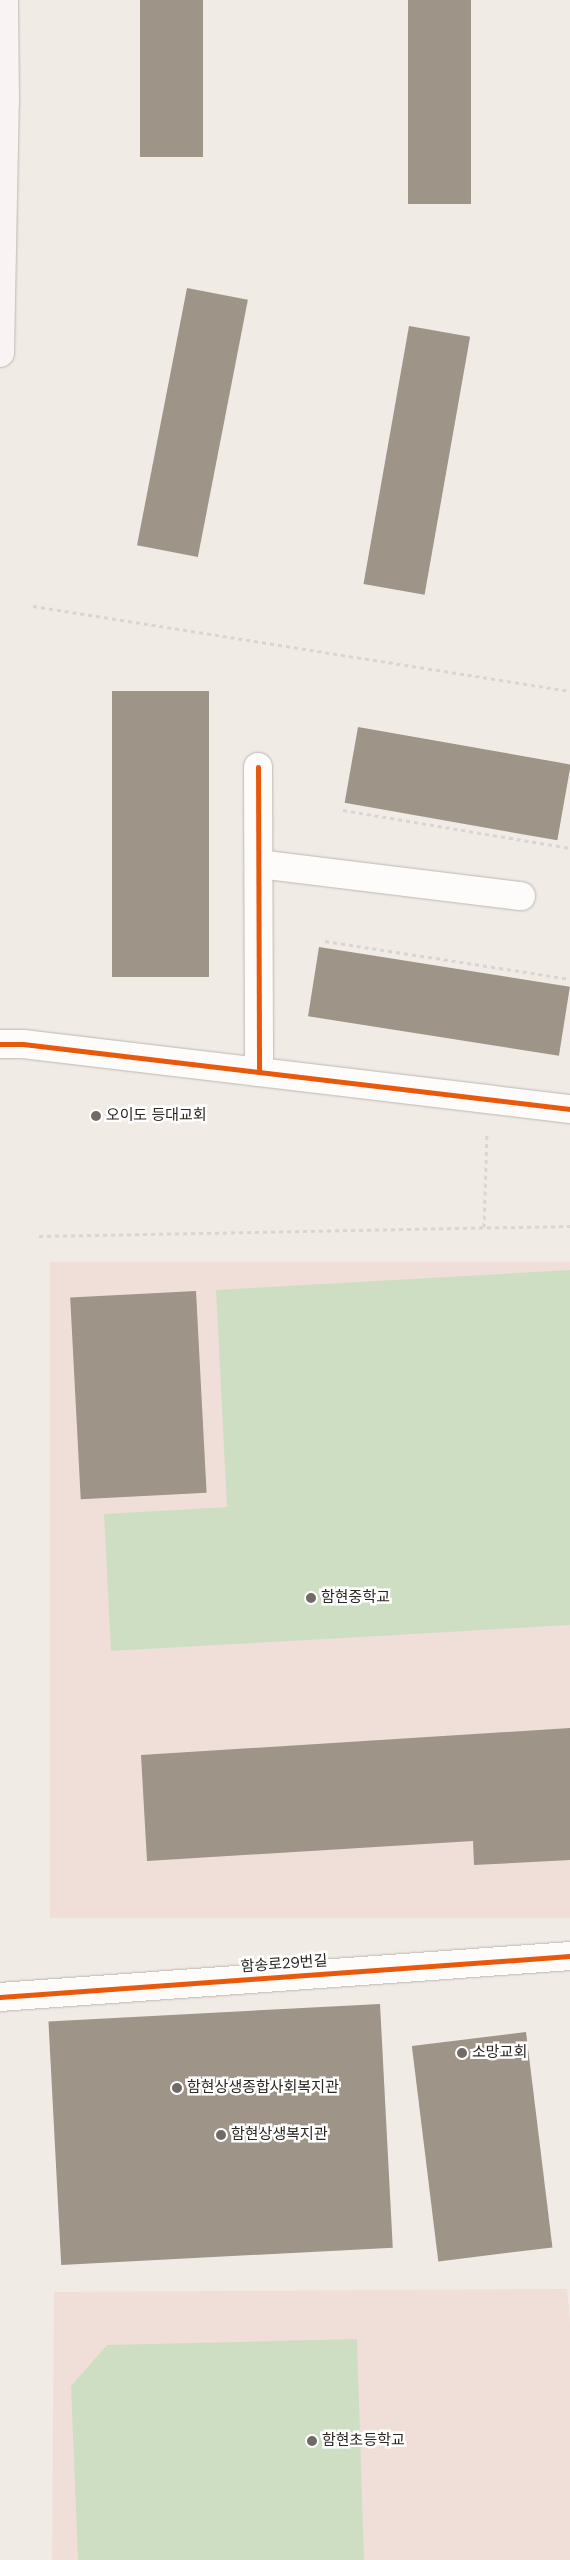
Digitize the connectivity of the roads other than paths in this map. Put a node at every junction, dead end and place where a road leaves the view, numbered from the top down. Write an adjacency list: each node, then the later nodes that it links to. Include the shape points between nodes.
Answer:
1 (4, 0): 2 (main road)
2 (0, 353)
3 (258, 767): 4 (street)
4 (259, 864): 5 (street); 7 (street)
5 (521, 896)
6 (0, 1044): 7 (street)
7 (258, 1072): 8 (street)
8 (570, 1108)
9 (570, 1956): 10 (street, 함송로29번길)
10 (0, 1997)

